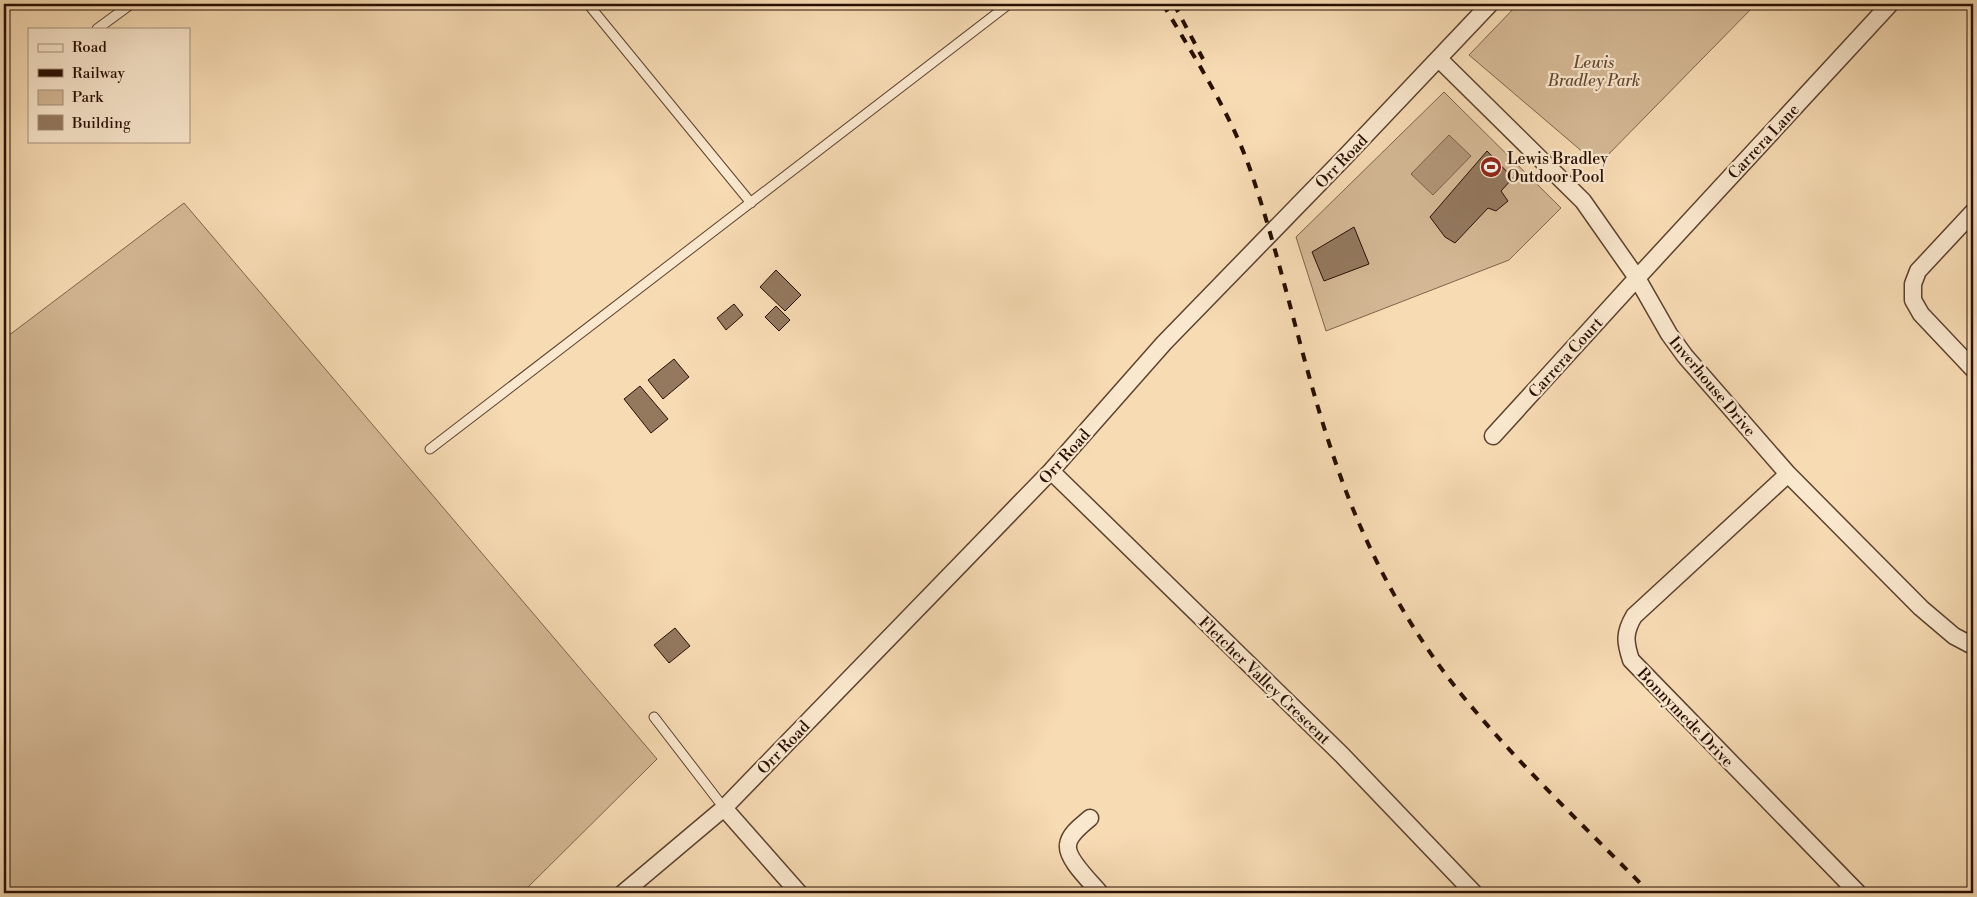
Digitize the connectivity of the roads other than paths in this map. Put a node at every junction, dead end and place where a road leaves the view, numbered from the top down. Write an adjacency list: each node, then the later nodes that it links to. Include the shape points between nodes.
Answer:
1 (131, 4): 6 (lane)
2 (588, 4): 8 (lane)
3 (1009, 4): 8 (lane)
4 (1490, 4): 7 (street, Orr Road)
5 (1890, 4): 10 (street, Carrera Lane)
6 (98, 28)
7 (1439, 59): 10 (street, Inverhouse Drive, via 1583,201); 14 (street, Orr Road, via 1164,343)
8 (751, 203): 13 (lane)
9 (1973, 212): 11 (street, via 1918,271 1913,284 1913,300 1921,314)
10 (1637, 278): 12 (street, Carrera Court); 15 (street, Inverhouse Drive, via 1685,356)
11 (1973, 369)
12 (1493, 436)
13 (430, 449)
14 (1051, 471): 18 (street, Orr Road); 23 (street, Fletcher Valley Crescent, via 1342,755)
15 (1788, 474): 16 (street, Inverhouse Drive, via 1921,608 1954,636); 24 (street, Bonnymede Drive, via 1634,616 1628,626 1626,644 1631,660)
16 (1973, 646)
17 (654, 717): 18 (lane)
18 (724, 808): 20 (street, Orr Road); 21 (street)
19 (1090, 818): 22 (street, via 1073,834 1068,844 1069,855)
20 (623, 893)
21 (799, 893)
22 (1100, 893)
23 (1474, 893)
24 (1858, 893)

